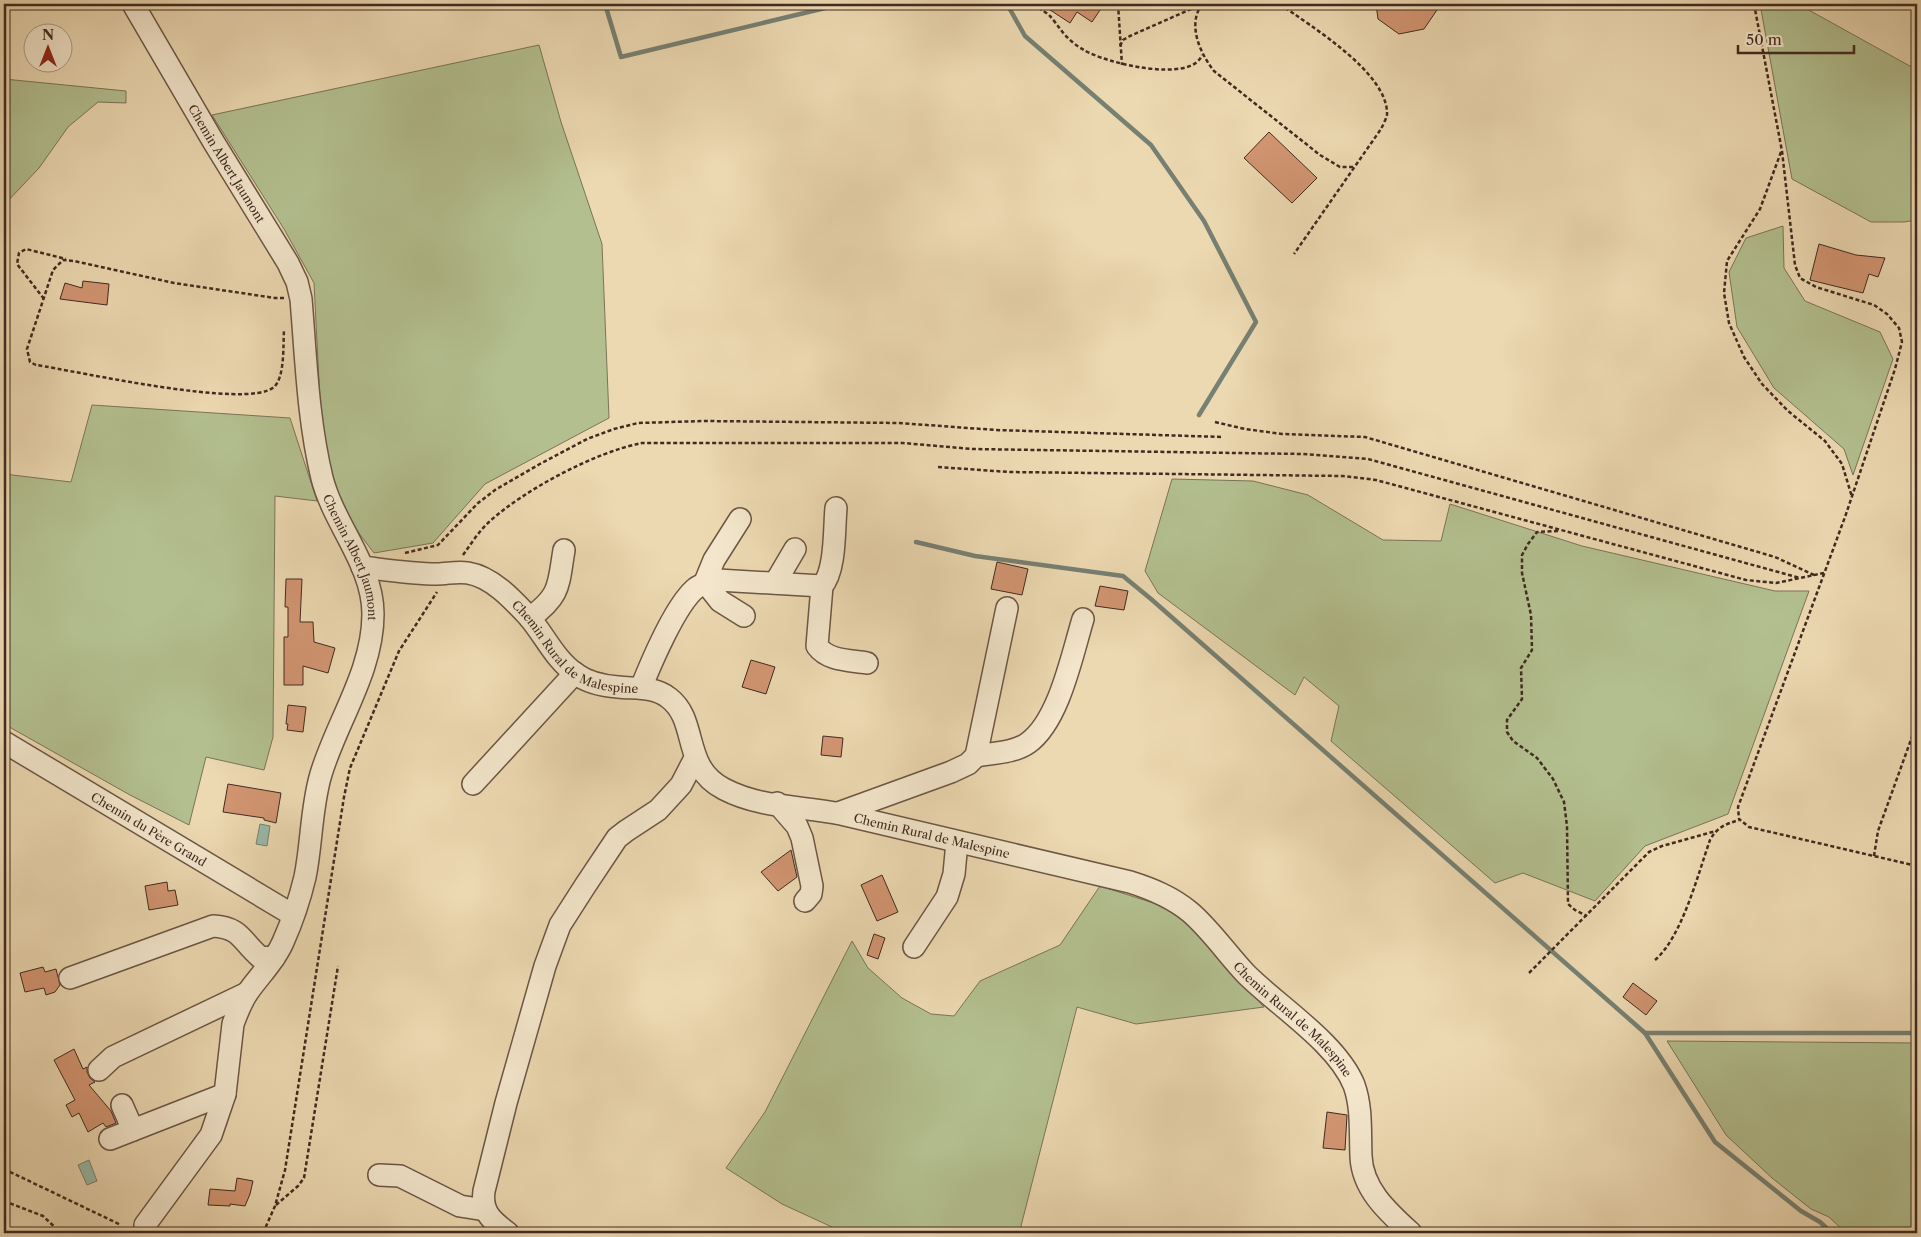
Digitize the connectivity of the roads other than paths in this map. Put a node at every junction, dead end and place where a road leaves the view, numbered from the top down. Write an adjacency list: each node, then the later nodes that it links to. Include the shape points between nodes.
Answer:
1 (133, 4): 6 (street, Chemin Albert Jaumont, via 297,282 311,418 323,480)
2 (836, 508): 9 (street, via 830,569)
3 (740, 520): 7 (street, via 714,560)
4 (795, 549): 8 (street)
5 (564, 550): 12 (street, via 558,589 551,601)
6 (362, 567): 12 (street, Chemin Rural de Malespine, via 437,574 469,573 498,587); 25 (street, Chemin Albert Jaumont, via 373,614 368,649 321,775 305,877)
7 (705, 582): 8 (street); 11 (street, via 720,601); 16 (street, via 684,602)
8 (775, 583): 9 (street)
9 (822, 586): 14 (street, via 817,646 829,657)
10 (1007, 608): 18 (street)
11 (744, 616)
12 (530, 618): 15 (street, Chemin Rural de Malespine, via 556,654)
13 (1083, 619): 18 (street, via 1055,708 1042,731 1027,744 1014,749)
14 (867, 663)
15 (575, 673): 16 (street, Chemin Rural de Malespine, via 594,682); 20 (street)
16 (641, 688): 19 (street, Chemin Rural de Malespine, via 669,698 679,709)
17 (4, 742): 25 (street, Chemin du Père Grand)
18 (976, 756): 22 (street, via 951,772)
19 (695, 758): 21 (street, Chemin Rural de Malespine, via 702,770 722,788 736,795); 36 (street, via 681,785 658,810 618,838 560,925 506,1103 484,1191)
20 (472, 784)
21 (776, 803): 22 (street, Chemin Rural de Malespine); 24 (street, via 797,826 802,838 812,886 811,894)
22 (838, 814): 23 (street, Chemin Rural de Malespine)
23 (957, 842): 26 (street, via 954,874 946,897); 39 (street, Chemin Rural de Malespine, via 1130,882 1152,889 1191,913 1247,975 1328,1047 1345,1069 1357,1095 1363,1170 1385,1209)
24 (805, 900)
25 (293, 915): 27 (street, Chemin Albert Jaumont)
26 (914, 947)
27 (274, 958): 28 (street, via 260,957 236,931 213,926); 29 (street, Chemin Albert Jaumont)
28 (70, 978)
29 (247, 993): 30 (street, via 113,1057); 31 (street, Chemin Albert Jaumont, via 233,1024)
30 (99, 1070)
31 (225, 1094): 33 (street); 37 (street, Chemin Albert Jaumont, via 211,1135)
32 (122, 1105): 33 (street)
33 (133, 1130): 34 (street)
34 (110, 1139)
35 (379, 1175): 36 (street, via 400,1176 460,1206)
36 (484, 1210): 38 (street)
37 (145, 1225)
38 (508, 1233)
39 (1411, 1233)

